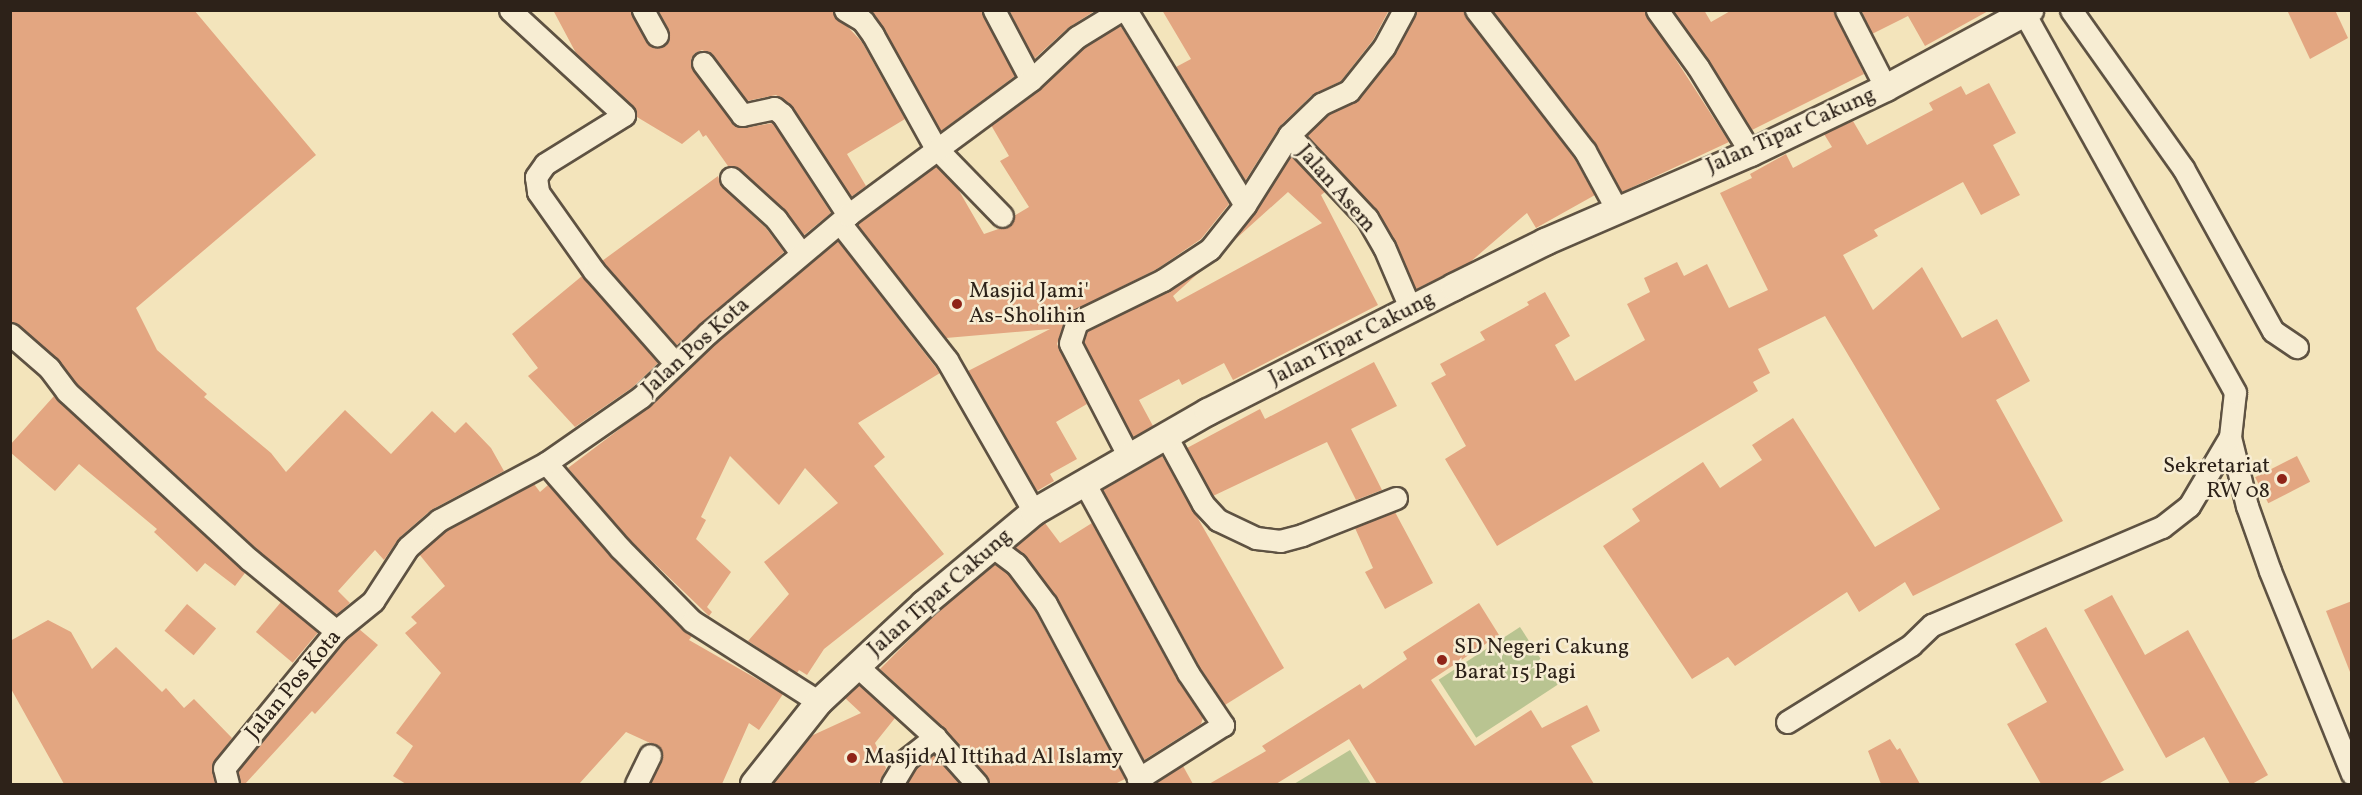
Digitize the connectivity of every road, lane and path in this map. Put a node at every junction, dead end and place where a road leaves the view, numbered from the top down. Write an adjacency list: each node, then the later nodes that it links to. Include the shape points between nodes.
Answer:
1 (510, 10): 29 (street, via 624,115 545,164 536,177 538,192 594,271)
2 (643, 10): 13 (street)
3 (845, 10): 18 (street, via 863,21 873,35)
4 (994, 10): 15 (street)
5 (1121, 10): 15 (street, Jalan Pos Kota, via 1077,37)
6 (1126, 10): 21 (street)
7 (1404, 10): 17 (street, via 1384,47 1348,91 1321,104)
8 (1476, 10): 22 (street, via 1585,151)
9 (1657, 10): 19 (street)
10 (1846, 10): 16 (street)
11 (2071, 10): 28 (street, via 2183,168 2273,331)
12 (2028, 12): 16 (street, Jalan Tipar Cakung); 31 (street, via 2235,392)
13 (657, 35)
14 (703, 63): 24 (street, via 742,115 774,108 782,114)
15 (1031, 80): 18 (street, Jalan Pos Kota)
16 (1886, 88): 19 (street, Jalan Tipar Cakung)
17 (1289, 135): 21 (street); 26 (street, Jalan Asem, via 1367,218)
18 (935, 147): 23 (street); 24 (street, Jalan Pos Kota)
19 (1751, 153): 22 (street, Jalan Tipar Cakung)
20 (731, 178): 25 (street, via 776,219)
21 (1245, 205): 32 (street, via 1210,249 1190,265 1077,322 1071,334 1070,343)
22 (1617, 210): 26 (street, Jalan Tipar Cakung)
23 (1002, 216)
24 (844, 219): 25 (street, Jalan Pos Kota); 36 (street, via 947,360)
25 (801, 253): 29 (street, Jalan Pos Kota)
26 (1411, 310): 30 (street, Jalan Tipar Cakung)
27 (10, 334): 38 (street, via 180,496)
28 (2297, 347)
29 (675, 363): 33 (street, Jalan Pos Kota, via 641,398)
30 (1166, 436): 32 (street, Jalan Tipar Cakung); 35 (street, via 1203,504 1218,520 1256,538 1280,541 1302,535)
31 (2230, 437): 41 (street, via 2189,507 2162,527 1932,625 1911,645); 44 (street, via 2247,506 2266,560)
32 (1129, 457): 34 (street, Jalan Tipar Cakung)
33 (546, 464): 38 (street, Jalan Pos Kota, via 439,520 408,547 374,601); 40 (street, via 620,548 692,621)
34 (1085, 484): 36 (street, Jalan Tipar Cakung); 45 (street, via 1188,673 1223,725)
35 (1396, 498)
36 (1034, 512): 37 (street, Jalan Tipar Cakung)
37 (992, 546): 39 (street, Jalan Tipar Cakung); 45 (street, via 1016,564 1046,604)
38 (336, 631): 46 (street, Jalan Pos Kota, via 224,768)
39 (857, 666): 40 (street, Jalan Tipar Cakung); 42 (street)
40 (819, 702): 48 (street, Jalan Tipar Cakung)
41 (1787, 722)
42 (935, 737): 49 (street, via 907,759); 50 (street)
43 (650, 755): 47 (street)
44 (2352, 774)
45 (1140, 782)
46 (228, 784)
47 (636, 784)
48 (754, 784)
49 (892, 784)
50 (977, 784)

